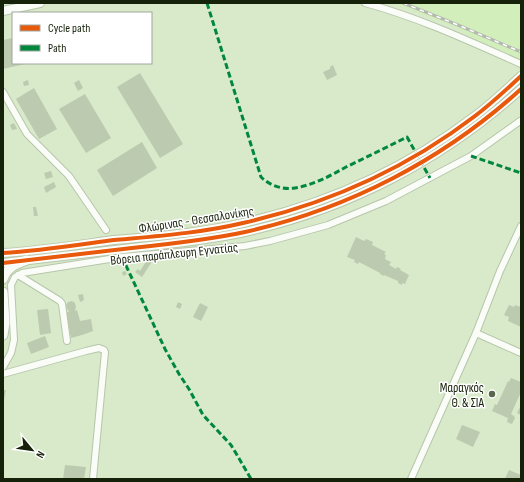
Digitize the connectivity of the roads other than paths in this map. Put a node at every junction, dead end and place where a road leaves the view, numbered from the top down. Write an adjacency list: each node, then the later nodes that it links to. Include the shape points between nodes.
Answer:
1 (40, 3): 3 (main road)
2 (365, 3): 4 (street, via 425,22)
3 (3, 11)
4 (521, 64)
5 (521, 76): 11 (main road, Φλώρινας - Θεσσαλονίκης, via 476,115 412,158 358,185 302,207 214,229)
6 (521, 90): 12 (main road, Φλώρινας - Θεσσαλονίκης, via 456,141 418,166 362,194 305,216 199,240)
7 (3, 92): 10 (street, via 27,134 69,176)
8 (520, 121): 14 (street, Βόρεια παράπλευρη Εγνατίας, via 472,156 386,201 328,225 245,246 122,257)
9 (521, 226): 17 (street)
10 (106, 230)
11 (3, 253)
12 (27, 260): 13 (main road, Φλώρινας - Θεσσαλονίκης); 15 (highway, via 13,266)
13 (3, 263)
14 (18, 275): 19 (street, via 60,301); 21 (street, via 11,285 13,346)
15 (3, 279)
16 (3, 292): 18 (highway)
17 (476, 333): 20 (street); 24 (street)
18 (3, 335)
19 (67, 341)
20 (521, 353)
21 (3, 367)
22 (3, 374): 23 (street, via 99,348 106,352)
23 (93, 479)
24 (411, 479)

